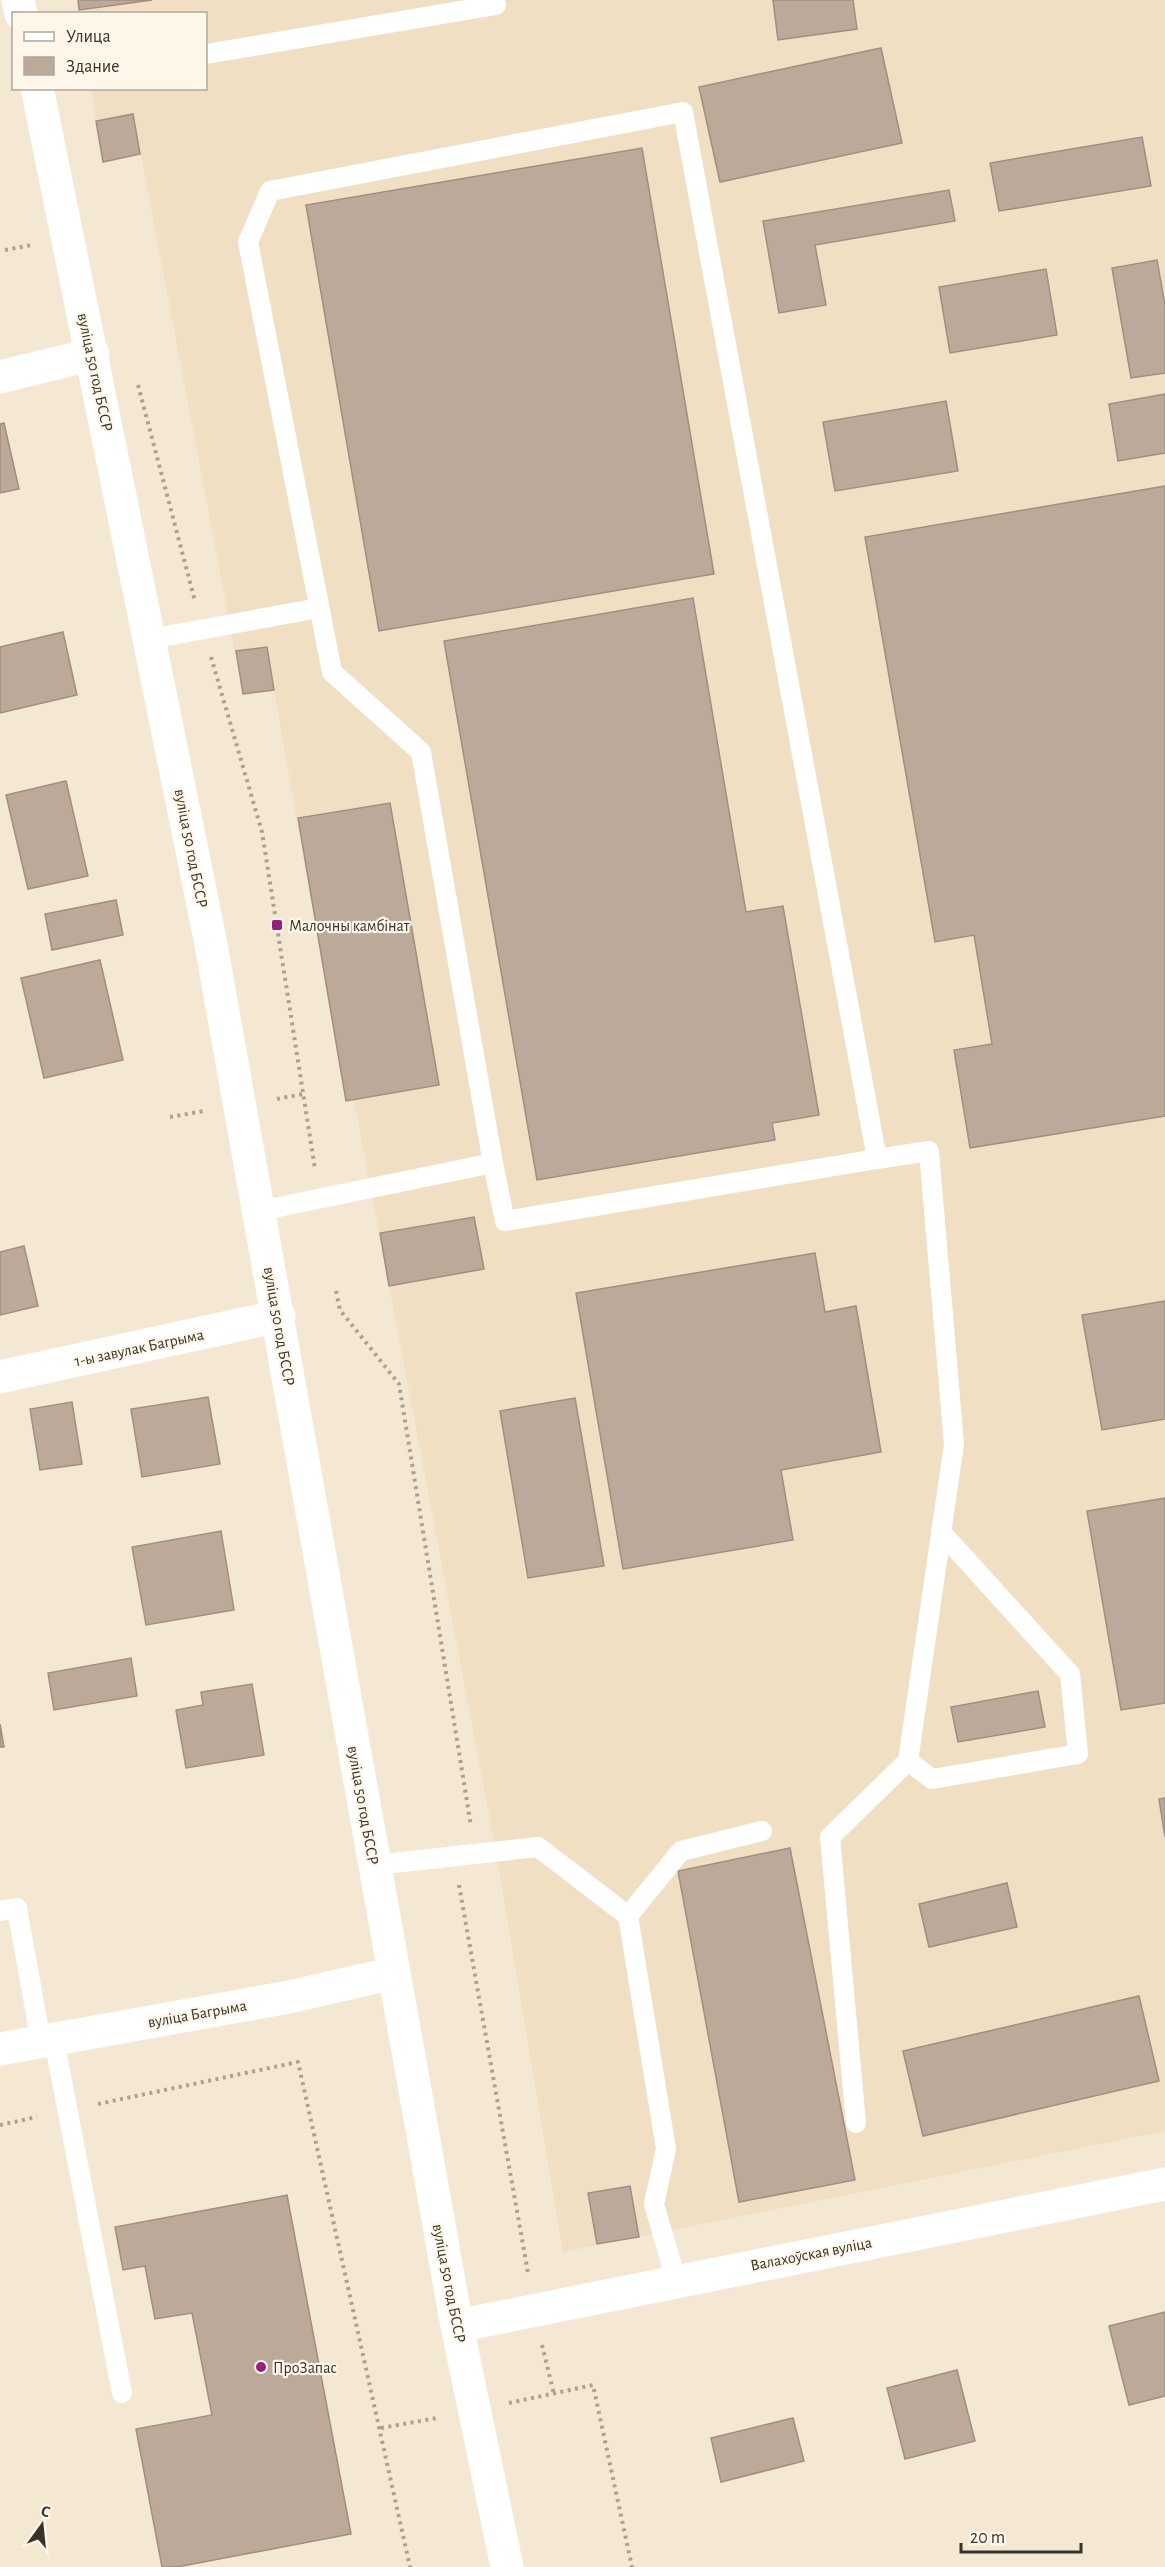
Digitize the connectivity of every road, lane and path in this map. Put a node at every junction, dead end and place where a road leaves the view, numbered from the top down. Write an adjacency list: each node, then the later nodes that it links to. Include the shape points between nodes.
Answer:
1 (496, 6): 2 (lane)
2 (207, 54)
3 (37, 90): 4 (main road, вуліца 50 год БССР)
4 (93, 354): 5 (main road); 7 (main road, вуліца 50 год БССР)
5 (0, 377)
6 (319, 608): 7 (lane); 8 (lane, via 248,242 270,191 683,112); 9 (lane, via 332,672 421,752)
7 (150, 639): 10 (main road, вуліца 50 год БССР)
8 (877, 1159): 9 (lane, via 505,1221); 13 (lane, via 929,1151 954,1444)
9 (493, 1163): 10 (lane)
10 (259, 1212): 11 (main road, вуліца 50 год БССР)
11 (279, 1316): 12 (main road, 1-ы завулак Багрыма); 16 (main road, вуліца 50 год БССР)
12 (0, 1377)
13 (941, 1532): 14 (lane); 14 (lane, via 1070,1674 1078,1754 932,1779)
14 (908, 1761): 23 (lane, via 830,1837)
15 (762, 1831): 18 (lane, via 681,1851)
16 (375, 1864): 18 (lane, via 538,1847); 19 (main road, вуліца 50 год БССР)
17 (0, 1911): 20 (lane, via 17,1908)
18 (628, 1916): 26 (lane, via 666,2149 654,2204)
19 (394, 1973): 20 (main road, вуліца Багрыма, via 289,1997); 27 (main road, вуліца 50 год БССР)
20 (47, 2041): 21 (main road, вуліца Багрыма); 22 (lane)
21 (0, 2049)
22 (67, 2111): 24 (path); 28 (lane); 30 (path, via 298,2062)
23 (856, 2123)
24 (0, 2125)
25 (1165, 2184): 26 (main road, Валахоўская вуліца)
26 (676, 2280): 27 (main road, Валахоўская вуліца)
27 (457, 2326): 29 (main road, вуліца 50 год БССР)
28 (122, 2393)
29 (475, 2410): 30 (path); 32 (main road, вуліца 50 год БССР); 33 (path, via 594,2385)
30 (381, 2428): 31 (path)
31 (410, 2567)
32 (507, 2567)
33 (632, 2567)

